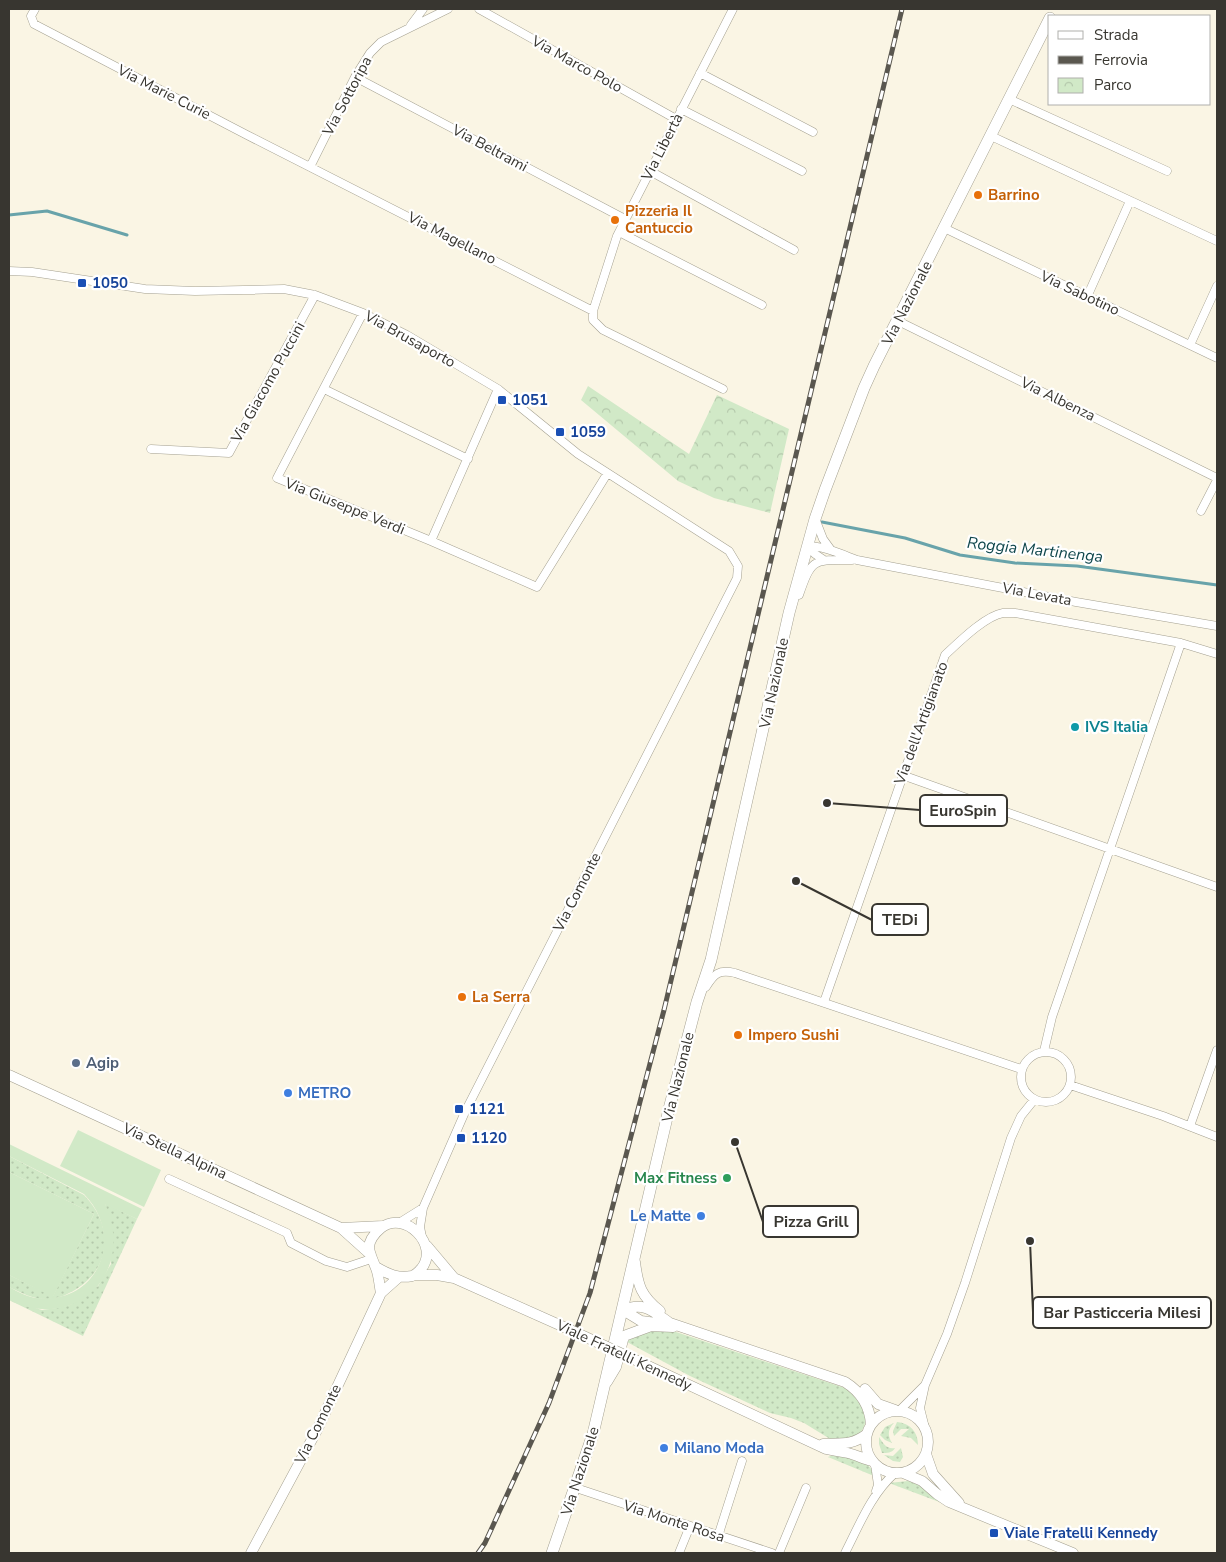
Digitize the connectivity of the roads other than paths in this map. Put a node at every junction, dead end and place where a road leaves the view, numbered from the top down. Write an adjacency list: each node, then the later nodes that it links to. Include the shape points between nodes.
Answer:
1 (423, 9): 7 (street)
2 (447, 9): 7 (street, Via Sottoripa)
3 (478, 9): 12 (street, Via Marco Polo)
4 (733, 9): 8 (street, Via Libertà)
5 (33, 12): 15 (street, Via Marie Curie, via 34,24)
6 (1048, 21): 10 (main road, Via Nazionale)
7 (408, 28): 9 (street, Via Sottoripa, via 381,42)
8 (700, 73): 11 (street, Via Libertà); 13 (street)
9 (355, 77): 15 (street, Via Sottoripa); 20 (street, Via Beltrami)
10 (1009, 99): 14 (main road, Via Nazionale); 18 (street)
11 (681, 109): 12 (street, Via Libertà); 17 (street)
12 (676, 119): 16 (street, Via Libertà)
13 (812, 132)
14 (991, 136): 19 (street); 21 (main road, Via Nazionale)
15 (310, 167): 30 (street, Via Magellano)
16 (650, 171): 20 (street, Via Libertà); 24 (street)
17 (802, 171)
18 (1166, 171)
19 (1130, 201): 23 (street); 28 (street)
20 (625, 219): 22 (street, Via Libertà)
21 (944, 228): 28 (street, Via Sabotino); 32 (main road, Via Nazionale)
22 (619, 232): 29 (street); 30 (street, Via Libertà)
23 (1217, 241)
24 (794, 250)
25 (9, 272): 27 (street, Via Brusaporto, via 32,272 145,289 284,289)
26 (1217, 286): 33 (street)
27 (315, 295): 31 (street, Via Brusaporto); 38 (street, Via Giacomo Puccini, via 229,453)
28 (1087, 297): 33 (street, Via Sabotino)
29 (762, 305)
30 (593, 311): 37 (street, via 593,320 603,330)
31 (363, 313): 35 (street, Via Brusaporto); 36 (street, Via Giuseppe Verdi)
32 (898, 321): 41 (street, Via Albenza); 43 (main road, Via Nazionale, via 864,388)
33 (1190, 345): 34 (street, Via Sabotino)
34 (1217, 358)
35 (498, 388): 39 (street); 40 (street, Via Brusaporto)
36 (324, 389): 39 (street); 44 (street, Via Giuseppe Verdi, via 277,478)
37 (723, 389)
38 (151, 449)
39 (468, 459): 44 (street)
40 (607, 474): 44 (street, via 537,587); 49 (street, Via Brusaporto, via 729,551 738,566)
41 (1217, 479): 42 (street)
42 (1201, 511)
43 (815, 519): 45 (main road, Via Nazionale); 46 (street)
44 (431, 541)
45 (807, 546): 46 (street, Via Levata); 47 (street); 50 (main road, Via Nazionale)
46 (831, 550): 48 (street, Via Levata)
47 (824, 560): 48 (street, Via Levata); 50 (street, via 810,567)
48 (857, 560): 51 (street, Via Levata)
49 (737, 578): 70 (street, Via Comonte, via 465,1112)
50 (789, 613): 57 (main road, Via Nazionale)
51 (1217, 626)
52 (1181, 644): 53 (street, Via dell'Artigianato); 54 (street, Via dell'Artigianato, via 1015,613 988,620 945,655); 55 (street)
53 (1217, 654)
54 (902, 775): 55 (street); 60 (street, Via dell'Artigianato)
55 (1111, 849): 56 (street); 62 (street, via 1052,1017)
56 (1217, 887)
57 (711, 960): 58 (street); 59 (main road, Via Nazionale)
58 (726, 971): 59 (street, via 710,980); 60 (street)
59 (697, 1002): 76 (main road, Via Nazionale)
60 (824, 1002): 63 (street)
61 (1217, 1050): 67 (street)
62 (1044, 1051): 63 (street, via 1029,1058); 65 (street, via 1056,1053 1066,1061 1071,1072)
63 (1022, 1069): 66 (street, via 1023,1088)
64 (9, 1075): 73 (street, Via Stella Alpina)
65 (1070, 1085): 66 (street, via 1053,1101); 67 (street)
66 (1034, 1100): 85 (street, via 1021,1116 1011,1138 962,1292)
67 (1190, 1126): 68 (street)
68 (1217, 1137)
69 (169, 1179): 75 (street, via 287,1233 291,1243 326,1261 347,1267)
70 (423, 1208): 71 (street); 74 (street, Via Comonte, via 420,1227)
71 (398, 1223): 72 (street); 74 (street, via 416,1230)
72 (383, 1226): 73 (street, Via Stella Alpina); 75 (street, via 370,1241)
73 (341, 1228): 75 (street, Via Stella Alpina, via 364,1247)
74 (424, 1241): 77 (street, via 427,1256); 79 (street, Viale Fratelli Kennedy)
75 (373, 1260): 78 (street, via 386,1273); 80 (street)
76 (635, 1261): 81 (main road, Via Nazionale); 82 (street, Viale Fratelli Kennedy, via 638,1283 644,1296)
77 (416, 1275): 78 (street); 79 (street, Viale Fratelli Kennedy)
78 (399, 1277): 80 (street)
79 (454, 1278): 90 (street, Viale Fratelli Kennedy, bridge)
80 (380, 1293): 101 (street, Via Comonte, via 316,1430)
81 (623, 1310): 82 (street, Viale Fratelli Kennedy, via 641,1320); 86 (main road, Via Nazionale)
82 (681, 1327): 83 (street, Viale Fratelli Kennedy, via 651,1326); 84 (street, Viale Fratelli Kennedy)
83 (624, 1336): 86 (street, Via Nazionale, via 616,1367)
84 (845, 1382): 87 (street, via 864,1389 878,1404); 89 (street, Viale Fratelli Kennedy, via 865,1400 871,1416)
85 (925, 1385): 87 (street); 88 (street, via 920,1408)
86 (604, 1387): 95 (main road, Via Nazionale)
87 (898, 1410): 88 (street, via 911,1414); 89 (street, Viale Fratelli Kennedy, via 883,1414)
88 (924, 1424): 91 (street, Viale Fratelli Kennedy, via 928,1439)
89 (869, 1429): 90 (street, Viale Fratelli Kennedy, via 850,1443); 93 (street, Viale Fratelli Kennedy, via 866,1447)
90 (820, 1444): 93 (street, Viale Fratelli Kennedy, via 834,1452 849,1453)
91 (926, 1454): 94 (street, via 911,1470); 98 (street, Viale Fratelli Kennedy, via 933,1474)
92 (742, 1461): 100 (street)
93 (874, 1462): 94 (street, Viale Fratelli Kennedy, via 884,1470); 97 (street, via 878,1485)
94 (899, 1473): 97 (street, via 888,1479); 98 (street, Viale Fratelli Kennedy, via 922,1481 949,1502)
95 (576, 1488): 99 (street, Via Monte Rosa); 102 (main road, Via Nazionale)
96 (806, 1488): 105 (street)
97 (874, 1498): 106 (street)
98 (961, 1506): 107 (street, Viale Fratelli Kennedy)
99 (690, 1526): 100 (street, Via Monte Rosa); 103 (street)
100 (719, 1536): 104 (street, Via Monte Rosa)
101 (251, 1553)
102 (552, 1553)
103 (679, 1553)
104 (772, 1553)
105 (779, 1553)
106 (845, 1553)
107 (1074, 1553)

